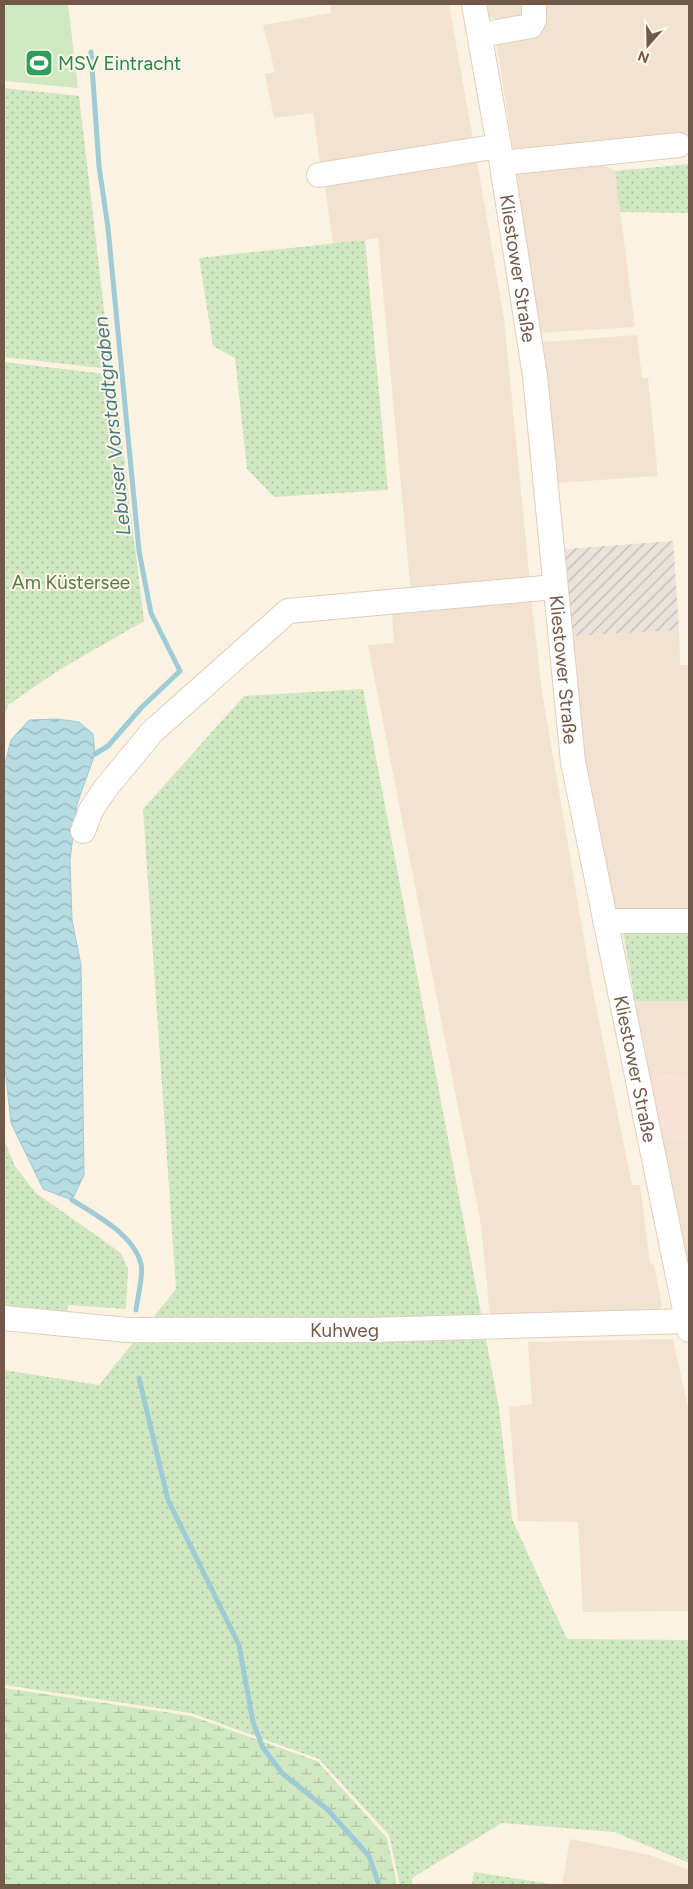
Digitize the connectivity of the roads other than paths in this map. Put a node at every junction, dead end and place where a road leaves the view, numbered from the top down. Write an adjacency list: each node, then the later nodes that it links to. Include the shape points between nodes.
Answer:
1 (474, 4): 3 (street, Kliestower Straße)
2 (534, 7): 3 (street, via 531,26)
3 (480, 35): 5 (street, Kliestower Straße)
4 (679, 145): 5 (street)
5 (501, 155): 6 (street); 7 (street, Kliestower Straße, via 535,376)
6 (319, 175)
7 (555, 587): 8 (street, via 288,611 152,732 105,789 91,810); 9 (street, Kliestower Straße, via 573,762)
8 (83, 831)
9 (605, 921): 10 (street); 12 (street, Kliestower Straße)
10 (689, 921)
11 (4, 1318): 12 (street, Kuhweg, via 128,1330)
12 (688, 1325)

